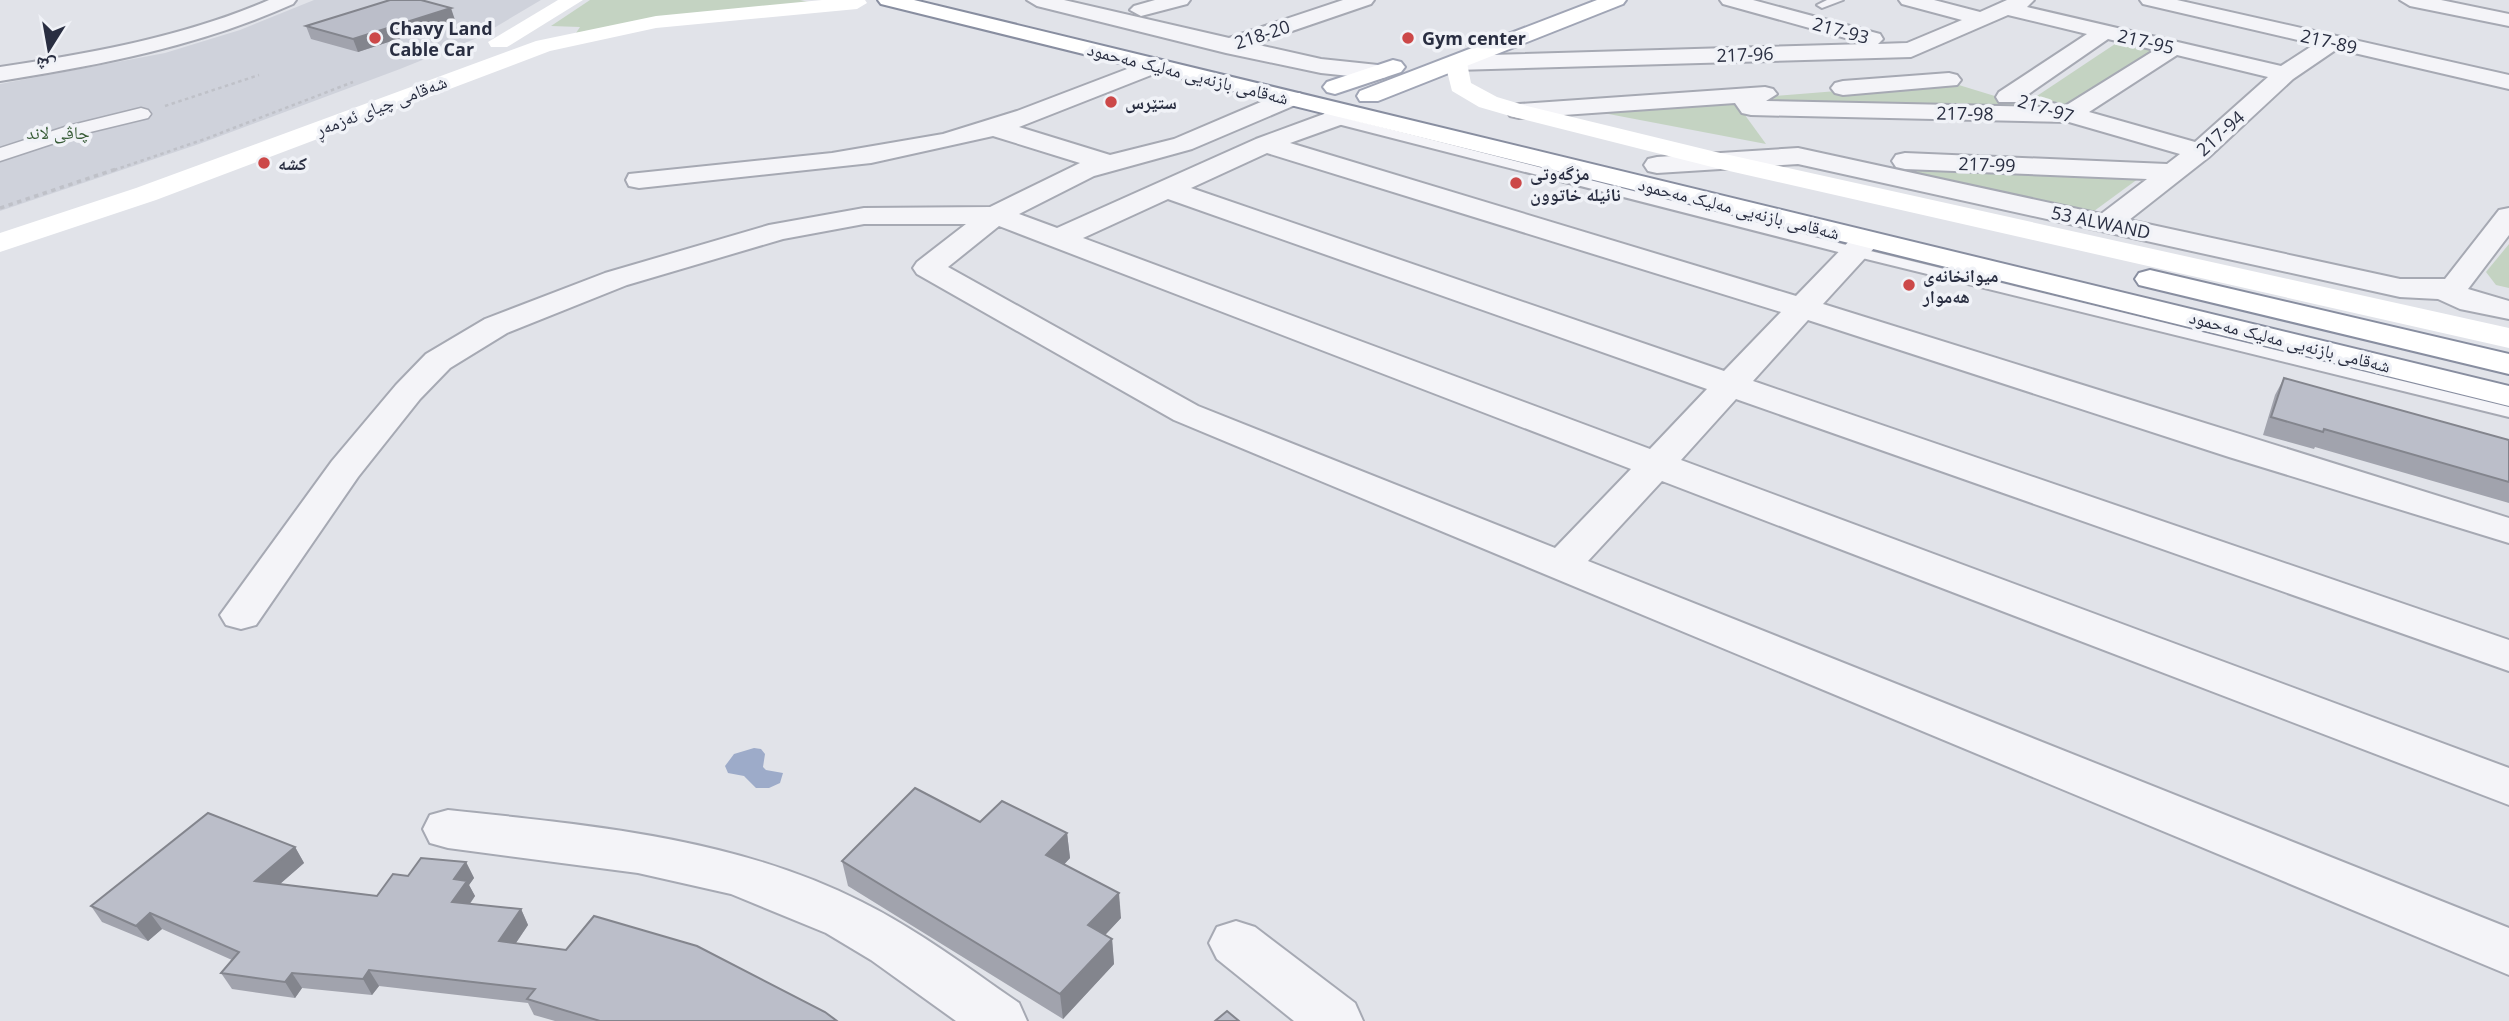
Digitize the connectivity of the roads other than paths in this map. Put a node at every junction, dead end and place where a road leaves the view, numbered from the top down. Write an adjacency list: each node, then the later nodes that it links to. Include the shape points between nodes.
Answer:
1 (286, 0): 33 (street, via 172,41)
2 (573, 0): 22 (main road, شەقامی چیای ئەزمەڕ)
3 (971, 0): 30 (main road, شەقامی بازنەیی مەلیک مەحمود)
4 (1037, 0): 26 (street)
5 (1098, 0): 19 (street)
6 (1180, 0): 19 (street)
7 (1364, 0): 26 (street, 218-20)
8 (1572, 0): 37 (main road)
9 (1616, 0): 31 (main road)
10 (1730, 0): 28 (street, 217-93)
11 (1838, 0): 18 (lane)
12 (1909, 0): 20 (street)
13 (2150, 0): 25 (street, 217-89)
14 (2410, 0): 21 (street)
15 (847, 2): 16 (main road, شەقامی بازنەیی مەلیک مەحمود); 24 (main road, شەقامی چیای ئەزمەڕ, via 686,18)
16 (899, 3): 32 (main road, شەقامی بازنەیی مەلیک مەحمود)
17 (2015, 4): 20 (street, 217-96); 23 (street, 217-95)
18 (1822, 5)
19 (1141, 10): 26 (street)
20 (1984, 19): 28 (street, 217-96)
21 (2509, 20)
22 (522, 31): 24 (main road); 58 (main road, شەقامی چیای ئەزمەڕ, via 386,89 172,167)
23 (2105, 31): 27 (street, 217-95); 38 (street)
24 (565, 41): 61 (main road, شەقامی چیای ئەزمەڕ, via 481,67 146,194)
25 (2333, 42): 34 (street, 217-94); 36 (street, 217-89)
26 (1227, 46): 30 (street, 218-20); 37 (street, via 1337,69)
27 (2175, 47): 34 (street, 217-95); 44 (street)
28 (1911, 50): 29 (street, 217-96)
29 (1852, 51): 31 (street, 217-96); 35 (street, 217-97)
30 (1201, 55): 41 (main road, شەقامی بازنەیی مەلیک مەحمود)
31 (1455, 63): 37 (main road); 42 (main road, via 1460,86 1488,102)
32 (1156, 65): 39 (main road, شەقامی بازنەیی مەلیک مەحمود); 45 (street)
33 (0, 74)
34 (2286, 74): 48 (street, 217-94)
35 (1949, 80): 38 (street, 217-97); 40 (street)
36 (2509, 82)
37 (1374, 84): 41 (main road, شەقامی بازنەیی مەلیک مەحمود); 52 (main road, شەقامی بازنەیی مەلیک مەحمود)
38 (2008, 97): 44 (street, 217-97)
39 (1291, 98): 41 (main road, شەقامی بازنەیی مەلیک مەحمود); 51 (street, via 1183,144)
40 (1746, 102): 42 (street); 44 (street, 217-98); 47 (street)
41 (1335, 105): 46 (street); 62 (main road, شەقامی بازنەیی مەلیک مەحمود)
42 (1519, 111): 50 (main road)
43 (141, 114): 49 (street)
44 (2068, 115): 48 (street, 217-97)
45 (995, 128): 51 (street); 54 (street, via 882,152)
46 (1265, 144): 55 (street); 66 (street)
47 (1789, 149): 50 (street, 53 ALWAND); 53 (street, 217-99); 59 (street, 53 ALWAND)
48 (2200, 151): 53 (street, 217-94)
49 (0, 155)
50 (1716, 160): 52 (street, 53 ALWAND); 68 (main road)
51 (1107, 163): 56 (street)
52 (1657, 166): 63 (main road, شەقامی بازنەیی مەلیک مەحمود)
53 (2175, 172): 59 (street, 217-94)
54 (639, 180)
55 (1167, 189): 60 (street); 70 (street)
56 (995, 215): 60 (street); 75 (street, via 928,268 1186,413); 76 (street, via 864,216 779,231 616,279 496,326 438,361 408,392 345,469)
57 (2509, 216): 64 (street, via 2456,285)
58 (0, 223)
59 (2106, 223): 64 (street, 53 ALWAND, via 2400,288)
60 (1060, 238): 73 (street)
61 (0, 243)
62 (1861, 246): 63 (main road, شەقامی بازنەیی مەلیک مەحمود); 66 (street); 72 (lane)
63 (2059, 271): 65 (main road, شەقامی بازنەیی مەلیک مەحمود)
64 (2444, 290): 67 (street, 53 ALWAND, via 2471,302)
65 (2142, 291): 69 (main road, شەقامی بازنەیی مەلیک مەحمود); 71 (main road, شەقامی بازنەیی مەلیک مەحمود)
66 (1802, 308): 70 (street); 74 (street)
67 (2509, 310)
68 (2509, 338)
69 (2509, 364)
70 (1730, 384): 73 (street); 77 (street)
71 (2509, 396)
72 (2509, 412)
73 (1655, 463): 75 (street); 78 (street)
74 (2509, 531)
75 (1562, 565): 81 (street)
76 (241, 615)
77 (2509, 656)
78 (2509, 787)
79 (449, 828): 82 (street, via 636,850 744,877 822,906 911,957)
80 (1236, 943): 83 (street)
81 (2509, 952)
82 (999, 1021)
83 (1335, 1021)

